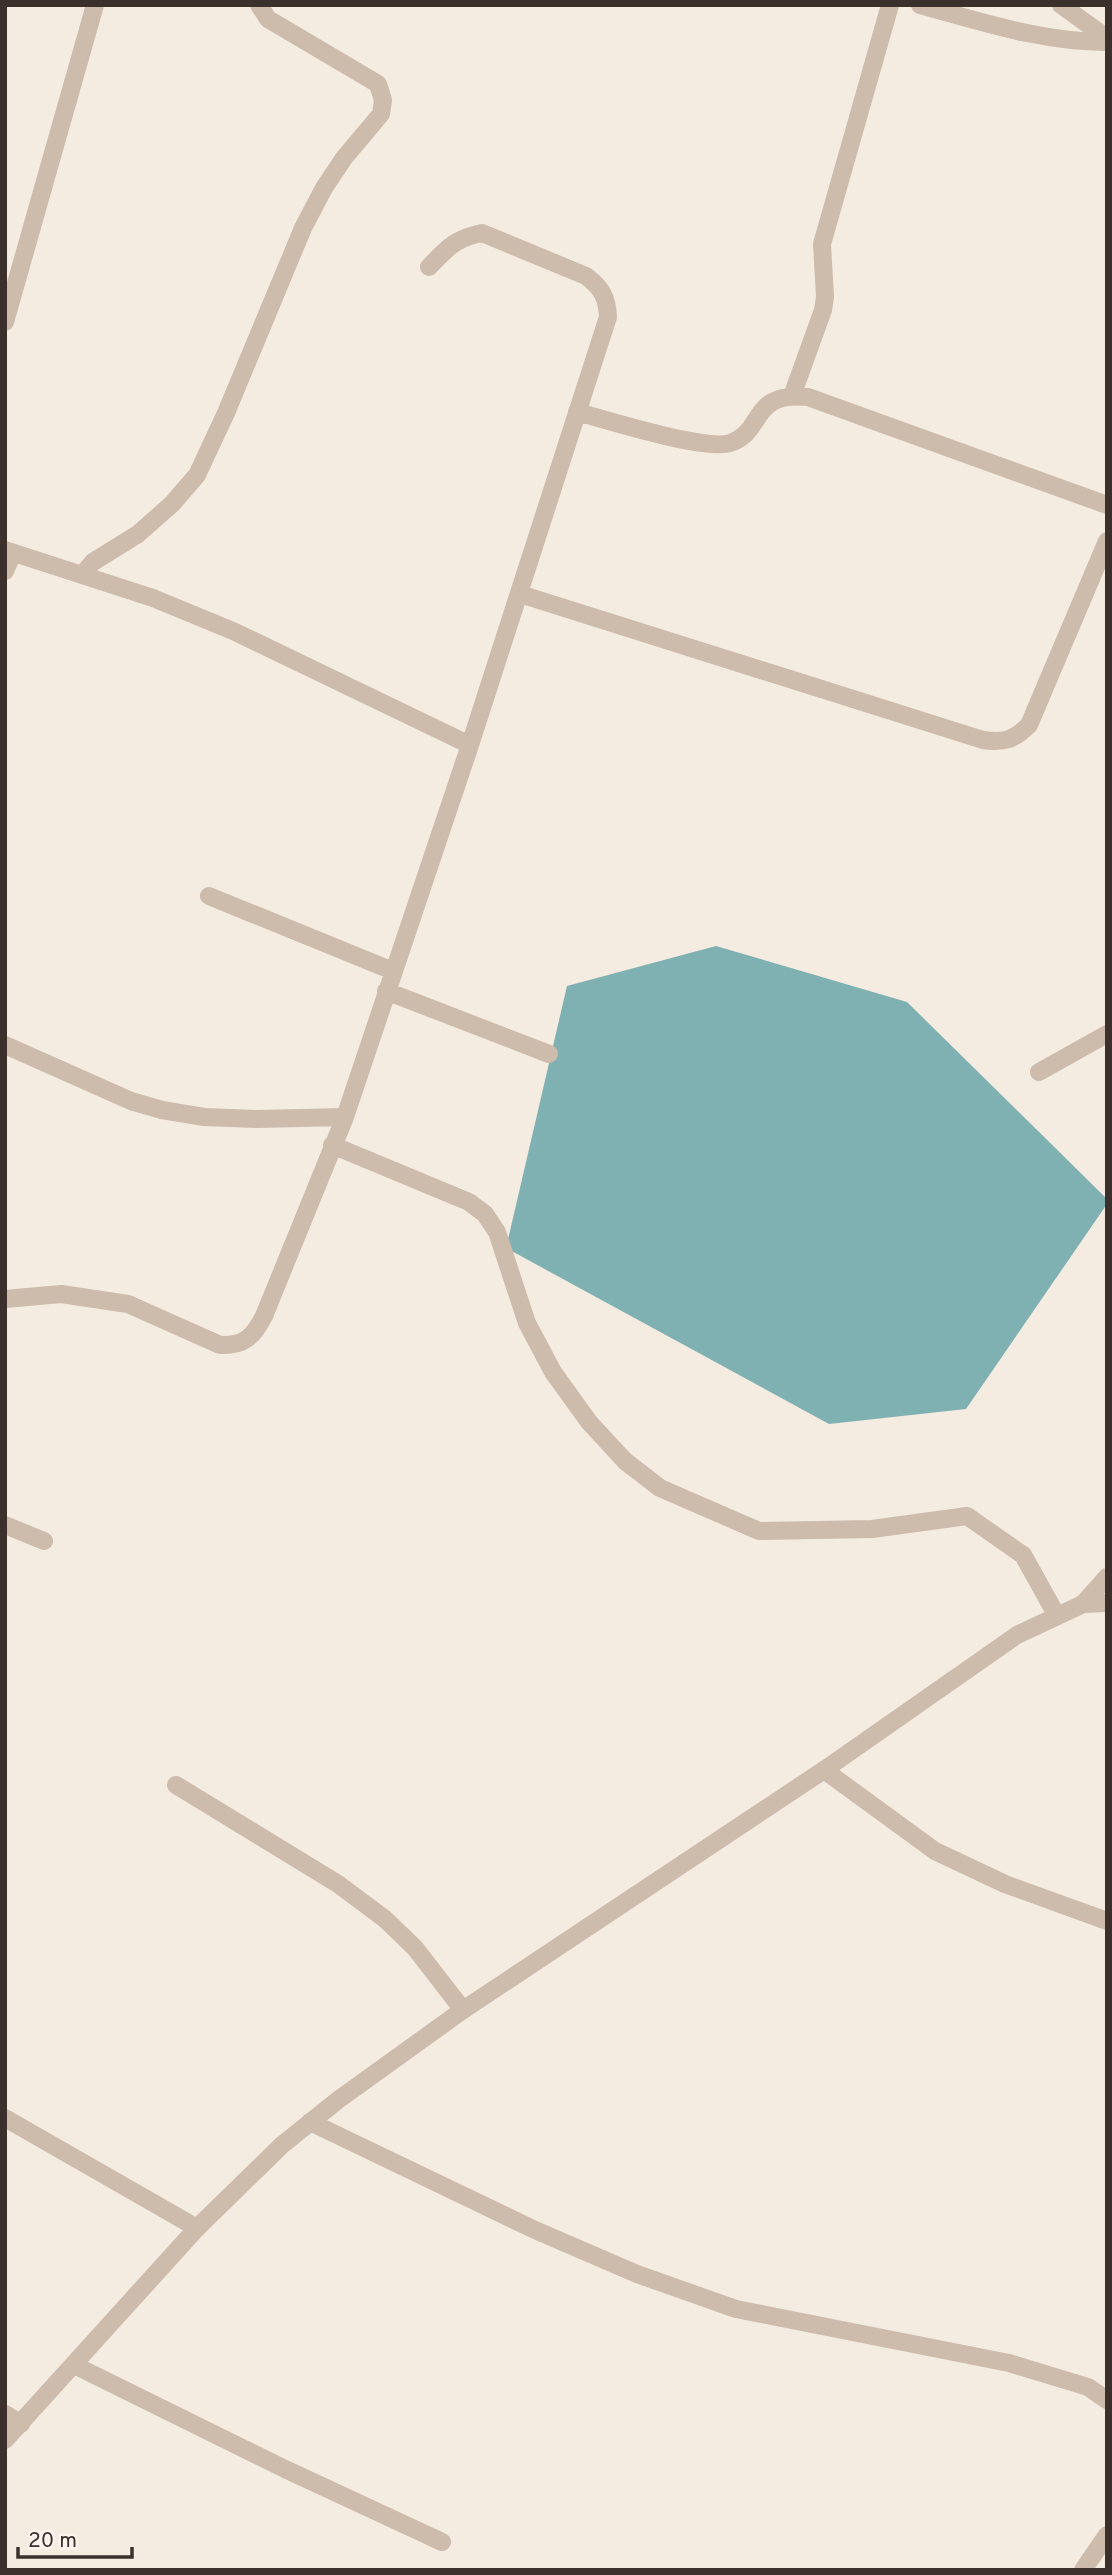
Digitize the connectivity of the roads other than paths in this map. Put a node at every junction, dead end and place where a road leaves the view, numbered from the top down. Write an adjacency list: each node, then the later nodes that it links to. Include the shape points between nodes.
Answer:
1 (95, 5): 8 (street)
2 (259, 5): 16 (street, via 268,19 378,84 381,114 344,158 303,228 197,475 138,534 93,562)
3 (890, 5): 10 (street, via 822,244 823,310)
4 (920, 5): 6 (street, via 1043,37)
5 (1061, 5): 6 (street)
6 (1107, 40)
7 (429, 267): 11 (street, via 449,245 482,233 586,276 600,287 608,317)
8 (12, 270): 9 (street)
9 (5, 321)
10 (792, 396): 11 (street, via 763,408 739,439 728,444 700,444); 12 (street, via 808,397)
11 (578, 412): 17 (street)
12 (1107, 505)
13 (1107, 541): 17 (street, via 1029,725 1017,737 1001,742)
14 (9, 552): 15 (street); 16 (street)
15 (5, 571)
16 (82, 575): 18 (street, via 233,631)
17 (520, 594): 18 (street)
18 (470, 746): 20 (street)
19 (209, 896): 20 (street)
20 (393, 971): 21 (street)
21 (386, 991): 24 (street); 26 (street)
22 (1107, 1034): 25 (street)
23 (5, 1045): 26 (street, via 131,1101 162,1110 204,1117)
24 (549, 1054)
25 (1039, 1072)
26 (345, 1117): 27 (street)
27 (332, 1145): 28 (street, via 264,1316 246,1341 220,1345 128,1304 94,1298 61,1294); 34 (street, via 469,1202 485,1214 497,1232 527,1323 553,1372 589,1422 625,1461 660,1488 759,1531 872,1529 967,1516 1023,1555)
28 (5, 1299)
29 (5, 1525): 30 (street)
30 (44, 1541)
31 (1107, 1577): 33 (street)
32 (1107, 1603): 33 (street)
33 (1083, 1604): 34 (street)
34 (1057, 1616): 35 (street, via 1017,1635)
35 (824, 1770): 37 (street, via 935,1851 1005,1884); 38 (street)
36 (176, 1785): 38 (street, via 338,1884 385,1919 415,1948)
37 (1107, 1921)
38 (463, 2010): 40 (street)
39 (5, 2118): 41 (street)
40 (310, 2122): 41 (street); 43 (street, via 536,2230 637,2274 736,2309 1009,2363 1088,2387)
41 (197, 2228): 42 (street)
42 (74, 2365): 45 (street); 47 (street)
43 (1107, 2400)
44 (5, 2414): 45 (street)
45 (21, 2424): 46 (street)
46 (5, 2440)
47 (442, 2542)
48 (1104, 2545): 49 (street)
49 (1083, 2570)

